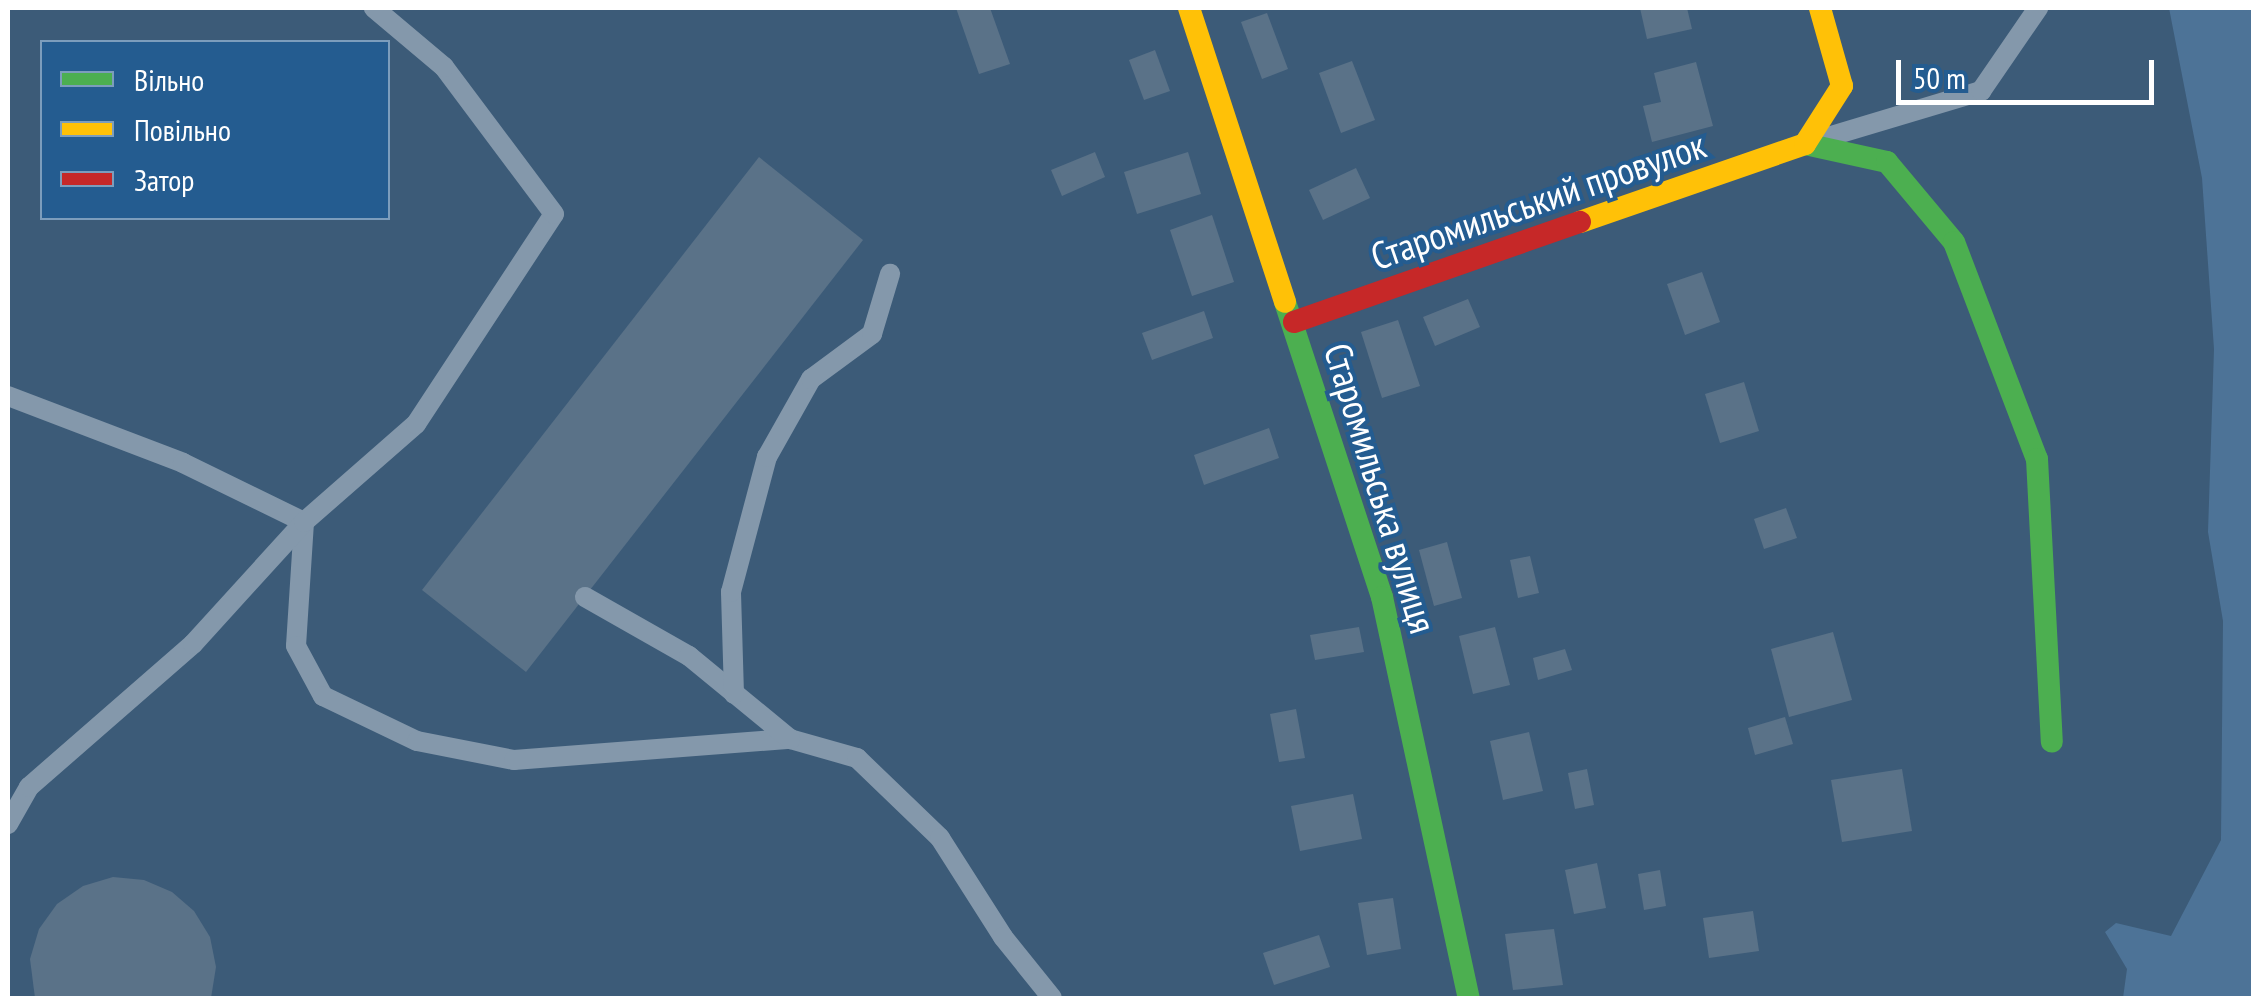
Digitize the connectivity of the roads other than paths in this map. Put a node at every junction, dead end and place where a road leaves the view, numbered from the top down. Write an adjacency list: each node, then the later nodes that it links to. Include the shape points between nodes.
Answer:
1 (374, 8): 9 (lane, via 444,68 554,214 416,424)
2 (1189, 8): 7 (street, Старомильська вулиця)
3 (1820, 8): 5 (street, via 1842,86)
4 (2038, 8): 5 (lane, via 1980,91)
5 (1805, 144): 7 (street, Старомильський провулок); 13 (street, via 1887,162 1954,242 2037,459)
6 (890, 274): 11 (lane, via 872,334 811,379 767,457 731,592)
7 (1294, 322): 16 (street, Старомильська вулиця, via 1382,597)
8 (8, 396): 9 (lane, via 184,463)
9 (304, 522): 12 (lane, via 296,646 323,696 417,741 514,760); 14 (lane, via 192,644 29,787)
10 (585, 597): 11 (lane, via 690,656)
11 (734, 694): 12 (lane)
12 (790, 740): 15 (lane, via 857,758 940,838 1003,937)
13 (2052, 742)
14 (8, 824)
15 (1052, 998)
16 (1469, 998)

